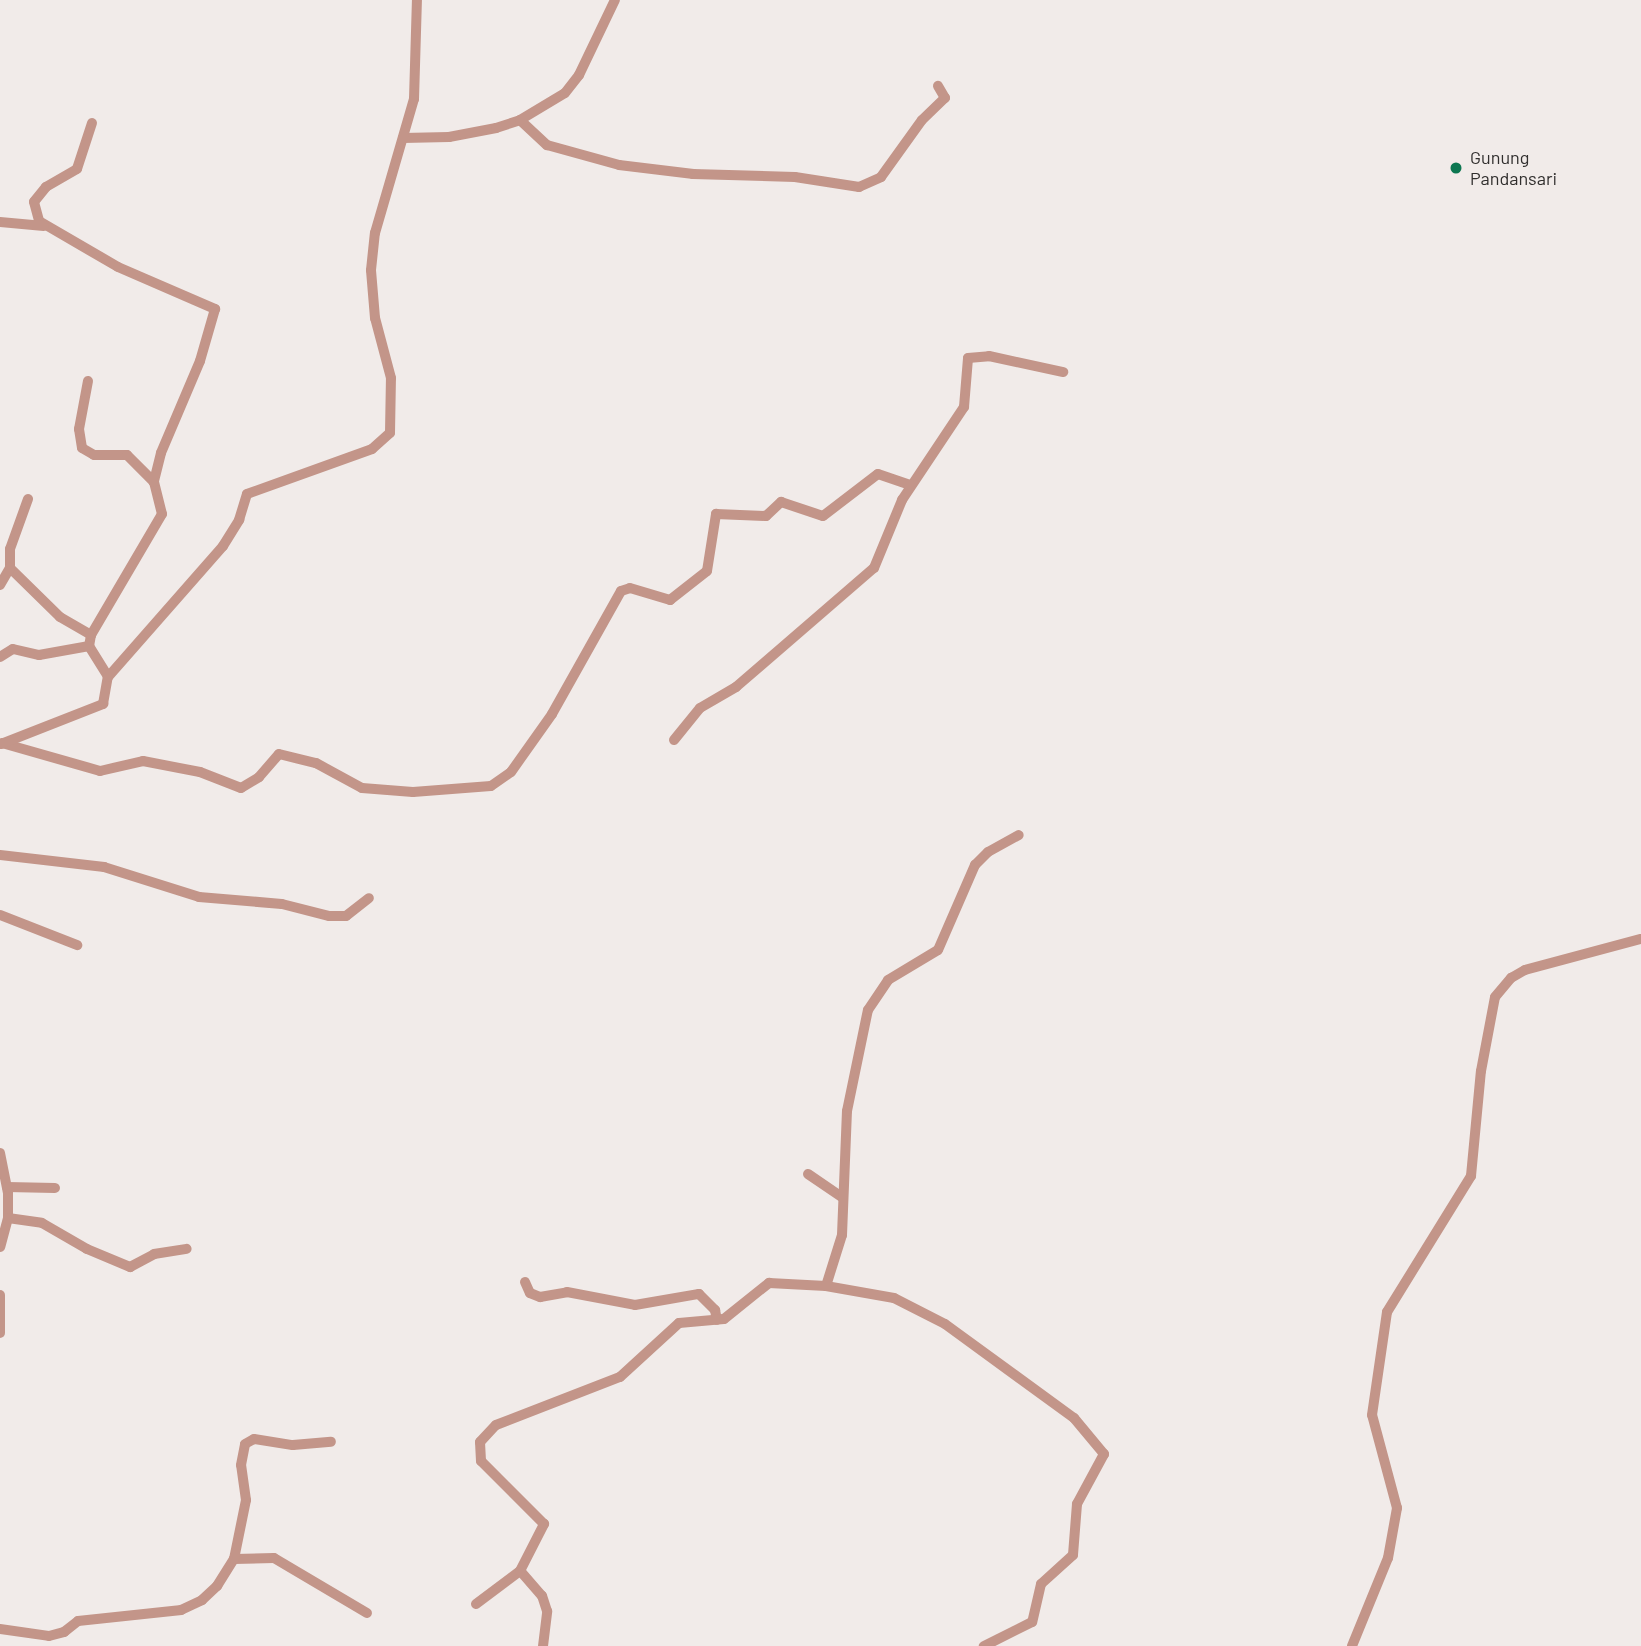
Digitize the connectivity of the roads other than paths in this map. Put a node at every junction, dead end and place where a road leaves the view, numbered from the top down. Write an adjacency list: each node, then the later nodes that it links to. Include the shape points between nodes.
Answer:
1 (416, 0): 6 (street, via 415,99)
2 (615, 0): 4 (street, via 579,75 565,93)
3 (938, 86): 4 (street, via 945,97 922,120 881,177 859,187 795,177 693,174 619,165 547,145)
4 (520, 120): 6 (street, via 449,137)
5 (92, 123): 8 (street, via 77,169 46,187 34,202 36,217)
6 (402, 138): 18 (street, via 375,233 371,271 375,318 391,378 390,433 372,449 247,494 223,546)
7 (0, 222): 8 (street)
8 (44, 226): 11 (street, via 118,267 215,309)
9 (1063, 372): 12 (street, via 971,356 964,407)
10 (88, 381): 11 (street, via 79,429 82,448 93,455 127,455)
11 (154, 482): 16 (street, via 162,514)
12 (910, 485): 19 (street, via 866,578 800,628 736,687 700,708); 20 (street, via 878,474 823,516 781,502 766,516 716,514 707,571 670,600 630,588 621,591 552,714 511,772 491,786 413,792 362,788 316,763 279,754 259,777 241,788 200,772 143,761 100,771)
13 (29, 499): 14 (street, via 10,549)
14 (10, 568): 15 (street); 16 (street)
15 (0, 585)
16 (90, 640): 17 (street, via 40,655 13,649); 18 (street)
17 (0, 657)
18 (108, 680): 20 (street, via 103,704)
19 (674, 740)
20 (1, 744)
21 (1019, 835): 31 (street, via 975,865 938,950 888,980 868,1010 847,1111)
22 (0, 855): 23 (street, via 104,867 199,897 282,904 329,916 346,916)
23 (369, 898)
24 (0, 915): 26 (street)
25 (1641, 939): 48 (street, via 1525,970 1494,997 1480,1071 1471,1177 1387,1312 1372,1415 1397,1508 1388,1559)
26 (77, 945)
27 (0, 1153): 29 (street)
28 (808, 1174): 31 (street)
29 (7, 1186): 30 (street); 32 (street)
30 (55, 1188)
31 (843, 1198): 36 (street, via 838,1253)
32 (8, 1218): 33 (street); 34 (street, via 42,1223 130,1267 154,1254)
33 (0, 1247)
34 (187, 1249)
35 (525, 1282): 38 (street, via 530,1293 540,1297 567,1292 635,1305 699,1294 715,1310)
36 (826, 1286): 38 (street, via 769,1283 731,1316); 47 (street, via 894,1298 925,1312 1038,1390 1086,1430 1101,1449 1103,1459 1077,1504 1073,1555 1041,1584 1032,1622)
37 (0, 1295): 39 (street)
38 (717, 1320): 42 (street, via 679,1324 620,1377 599,1389 527,1412 486,1433 480,1442 481,1461 544,1526)
39 (0, 1334)
40 (331, 1441): 41 (street, via 293,1445 254,1439 245,1444 241,1465 246,1500)
41 (234, 1559): 44 (street, via 274,1558); 45 (street, via 217,1586 181,1610 97,1617 49,1636)
42 (520, 1571): 43 (street); 46 (street, via 542,1596 547,1611)
43 (476, 1604)
44 (367, 1612)
45 (0, 1629)
46 (543, 1646)
47 (984, 1646)
48 (1352, 1646)

